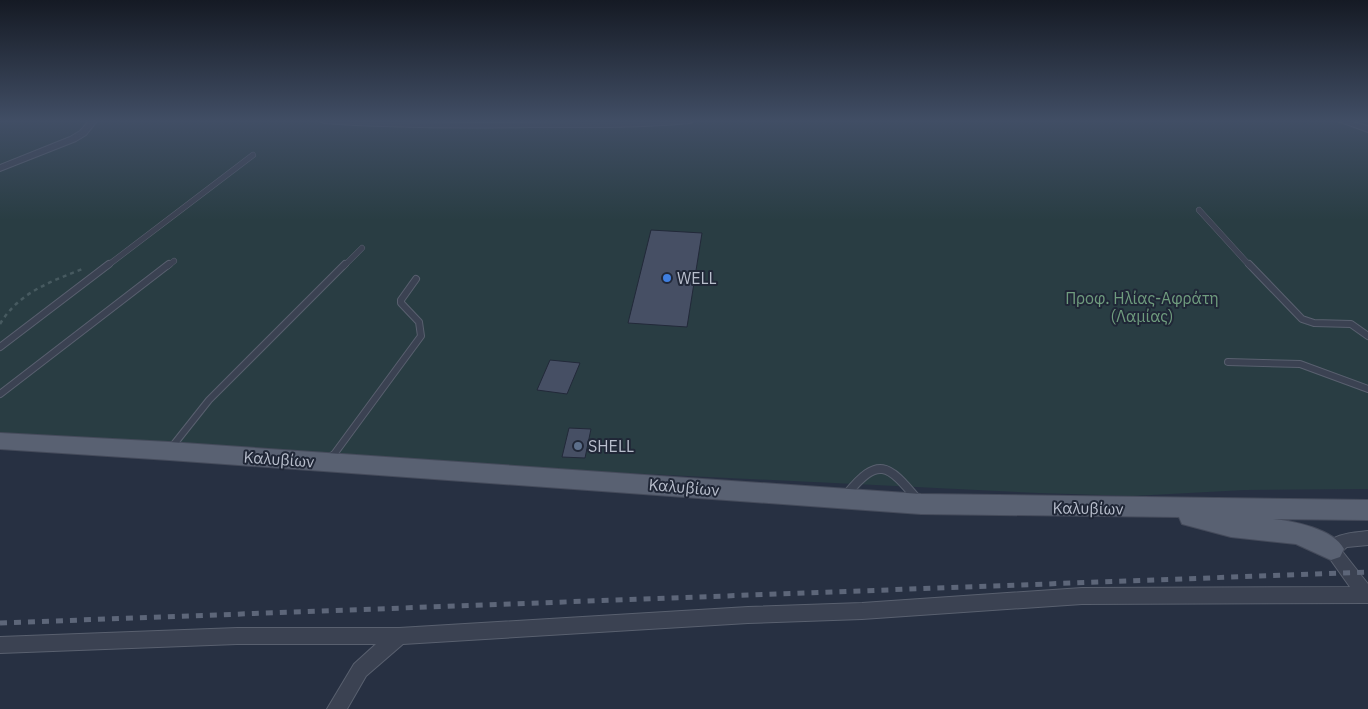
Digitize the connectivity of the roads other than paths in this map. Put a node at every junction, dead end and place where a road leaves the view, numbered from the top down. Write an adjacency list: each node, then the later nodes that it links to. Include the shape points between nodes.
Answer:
1 (35, 154): 3 (street)
2 (253, 155): 9 (lane)
3 (0, 168)
4 (1199, 210): 8 (lane, via 1302,319 1314,323 1352,324)
5 (362, 248): 14 (lane, via 209,400)
6 (174, 261): 12 (lane)
7 (416, 279): 15 (lane, via 401,300 417,319 422,329 421,336)
8 (1368, 336)
9 (0, 347)
10 (1228, 362): 11 (lane, via 1300,364)
11 (1368, 388)
12 (0, 394)
13 (0, 441): 14 (main road, Καλυβίων)
14 (168, 451): 15 (main road, Καλυβίων)
15 (328, 463): 16 (main road, Καλυβίων)
16 (842, 500): 17 (main road, Καλυβίων); 17 (lane, via 866,473 875,469 896,475)
17 (921, 504): 18 (main road, Καλυβίων)
18 (1159, 509): 19 (main road, Καλυβίων); 21 (main road, via 1235,527 1302,533)
19 (1368, 510)
20 (1368, 538): 21 (street, via 1344,541)
21 (1331, 549): 22 (street)
22 (1367, 595): 23 (street, via 1082,596)
23 (399, 636): 24 (street, via 236,636); 25 (street, via 360,670)
24 (0, 645)
25 (336, 709)

